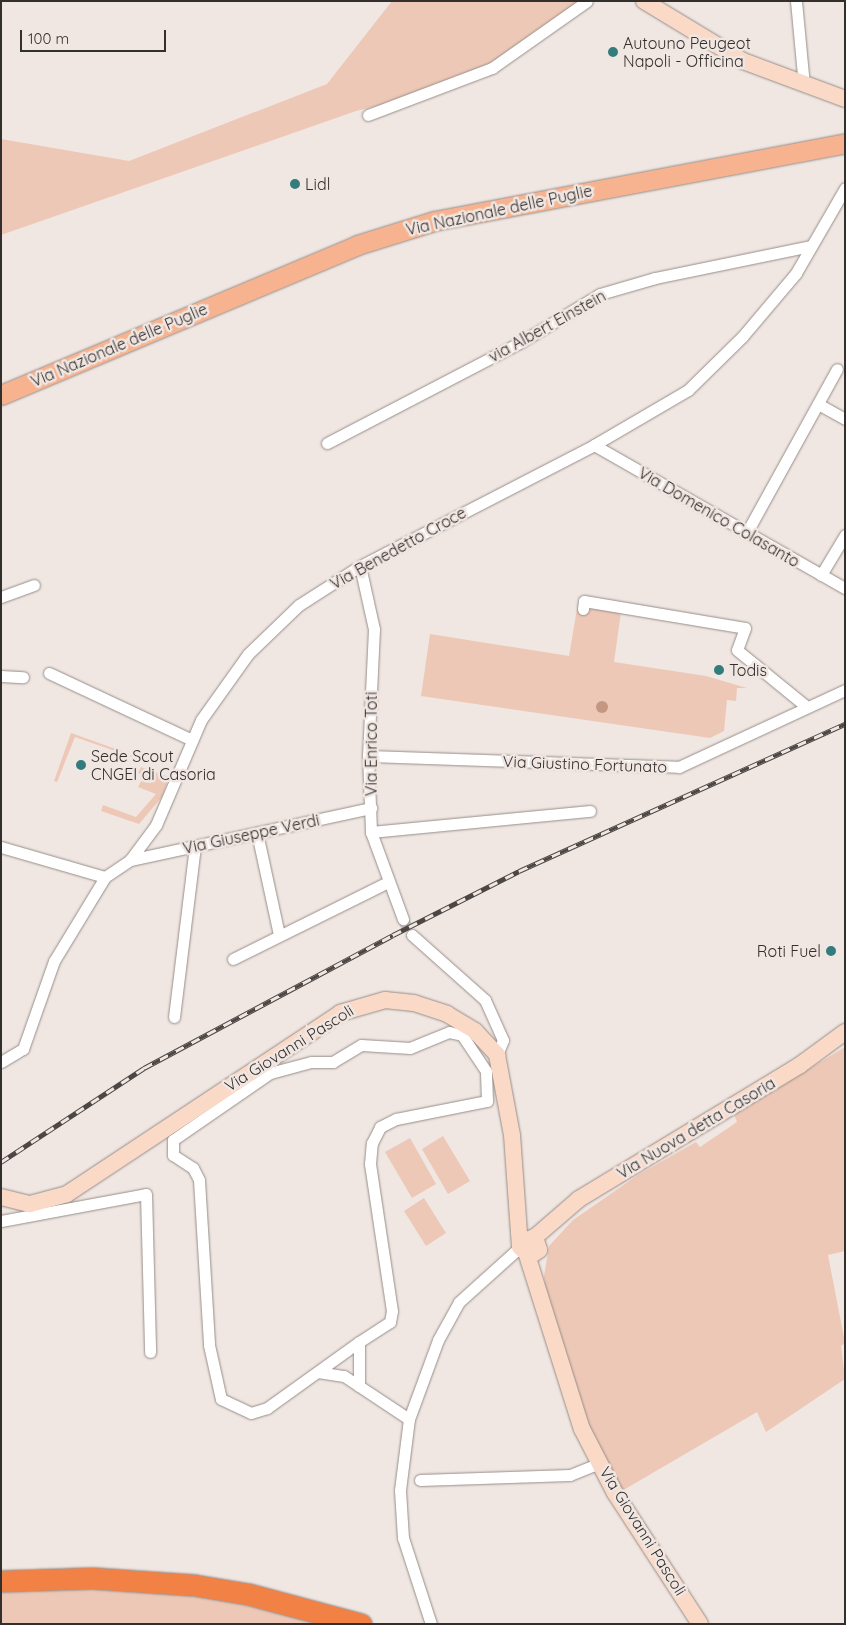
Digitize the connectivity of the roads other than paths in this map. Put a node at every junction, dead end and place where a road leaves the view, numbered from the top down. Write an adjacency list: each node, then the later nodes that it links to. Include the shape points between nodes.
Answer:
1 (587, 1): 6 (street, via 491,71)
2 (644, 1): 4 (street, via 705,42)
3 (796, 1): 4 (street)
4 (804, 85): 5 (street)
5 (845, 99)
6 (368, 115)
7 (845, 143): 11 (main road, Via Nazionale delle Puglie, via 434,221 357,245)
8 (845, 188): 9 (street, Via Benedetto Croce)
9 (811, 246): 14 (street, via Albert Einstein, via 673,274 600,294 521,342); 15 (street, Via Benedetto Croce, via 796,273 742,337 688,390)
10 (837, 370): 12 (street)
11 (1, 396)
12 (818, 404): 13 (street); 16 (street)
13 (845, 419)
14 (327, 443)
15 (594, 445): 16 (street, Via Domenico Colasanto); 18 (street, Via Benedetto Croce)
16 (747, 532): 19 (street, Via Domenico Colasanto)
17 (845, 535): 19 (street)
18 (360, 566): 29 (street, Via Benedetto Croce, via 299,605 248,654 223,686); 30 (street, Via Enrico Toti, via 374,629)
19 (821, 575): 21 (street, Via Domenico Colasanto)
20 (34, 584): 22 (street)
21 (845, 588)
22 (1, 597)
23 (583, 610): 28 (street, via 584,601 745,628 737,650)
24 (50, 673): 29 (street)
25 (1, 676): 26 (street)
26 (23, 677)
27 (845, 690): 28 (street, Via Giustino Fortunato)
28 (807, 707): 30 (street, Via Giustino Fortunato, via 679,767)
29 (192, 740): 37 (street, Via Benedetto Croce, via 169,802)
30 (368, 756): 31 (street, Via Enrico Toti)
31 (371, 808): 33 (street, Via Giuseppe Verdi); 34 (street, Via Enrico Toti)
32 (590, 811): 34 (street)
33 (257, 832): 35 (street, Via Giuseppe Verdi); 42 (street)
34 (371, 832): 39 (street, Via Enrico Toti)
35 (195, 846): 37 (street, Via Giuseppe Verdi); 44 (street)
36 (1, 847): 38 (street)
37 (130, 860): 38 (street, Via Benedetto Croce)
38 (105, 877): 47 (street, Via Benedetto Croce, via 54,961 22,1049)
39 (386, 882): 40 (street, Via Enrico Toti); 42 (street)
40 (403, 919)
41 (412, 935): 46 (street, via 485,1000 503,1040)
42 (279, 936): 43 (street)
43 (233, 959)
44 (174, 1018)
45 (845, 1032): 50 (street, Via Nuova detta Casoria, via 800,1065 580,1199)
46 (497, 1055): 48 (street, Via Giovanni Pascoli, via 475,1031 447,1014 414,1003 359,1005 227,1086 67,1194 30,1204); 50 (street, Via Giovanni Pascoli, via 518,1208)
47 (1, 1062)
48 (1, 1197)
49 (1, 1221): 52 (street, via 146,1194)
50 (527, 1247): 55 (street, via 459,1302 438,1340); 56 (street, Via Giovanni Pascoli, via 582,1429)
51 (359, 1342): 53 (street); 53 (street, via 390,1322 392,1311 370,1164 372,1143 380,1127 396,1119 487,1101 486,1071 462,1035 449,1032 410,1048 361,1045 333,1062 311,1062 270,1073 173,1140 173,1155 193,1168 199,1180 209,1345 221,1399 251,1413 268,1408); 54 (street)
52 (150, 1352)
53 (318, 1372): 54 (street, via 338,1374)
54 (359, 1386): 55 (street)
55 (409, 1419): 60 (street, via 400,1490 404,1538)
56 (600, 1463): 57 (street, via 570,1475); 61 (street, Via Giovanni Pascoli)
57 (420, 1480)
58 (4, 1581): 59 (highway, via 92,1578 194,1585 248,1594)
59 (361, 1624)
60 (430, 1624)
61 (700, 1624)

